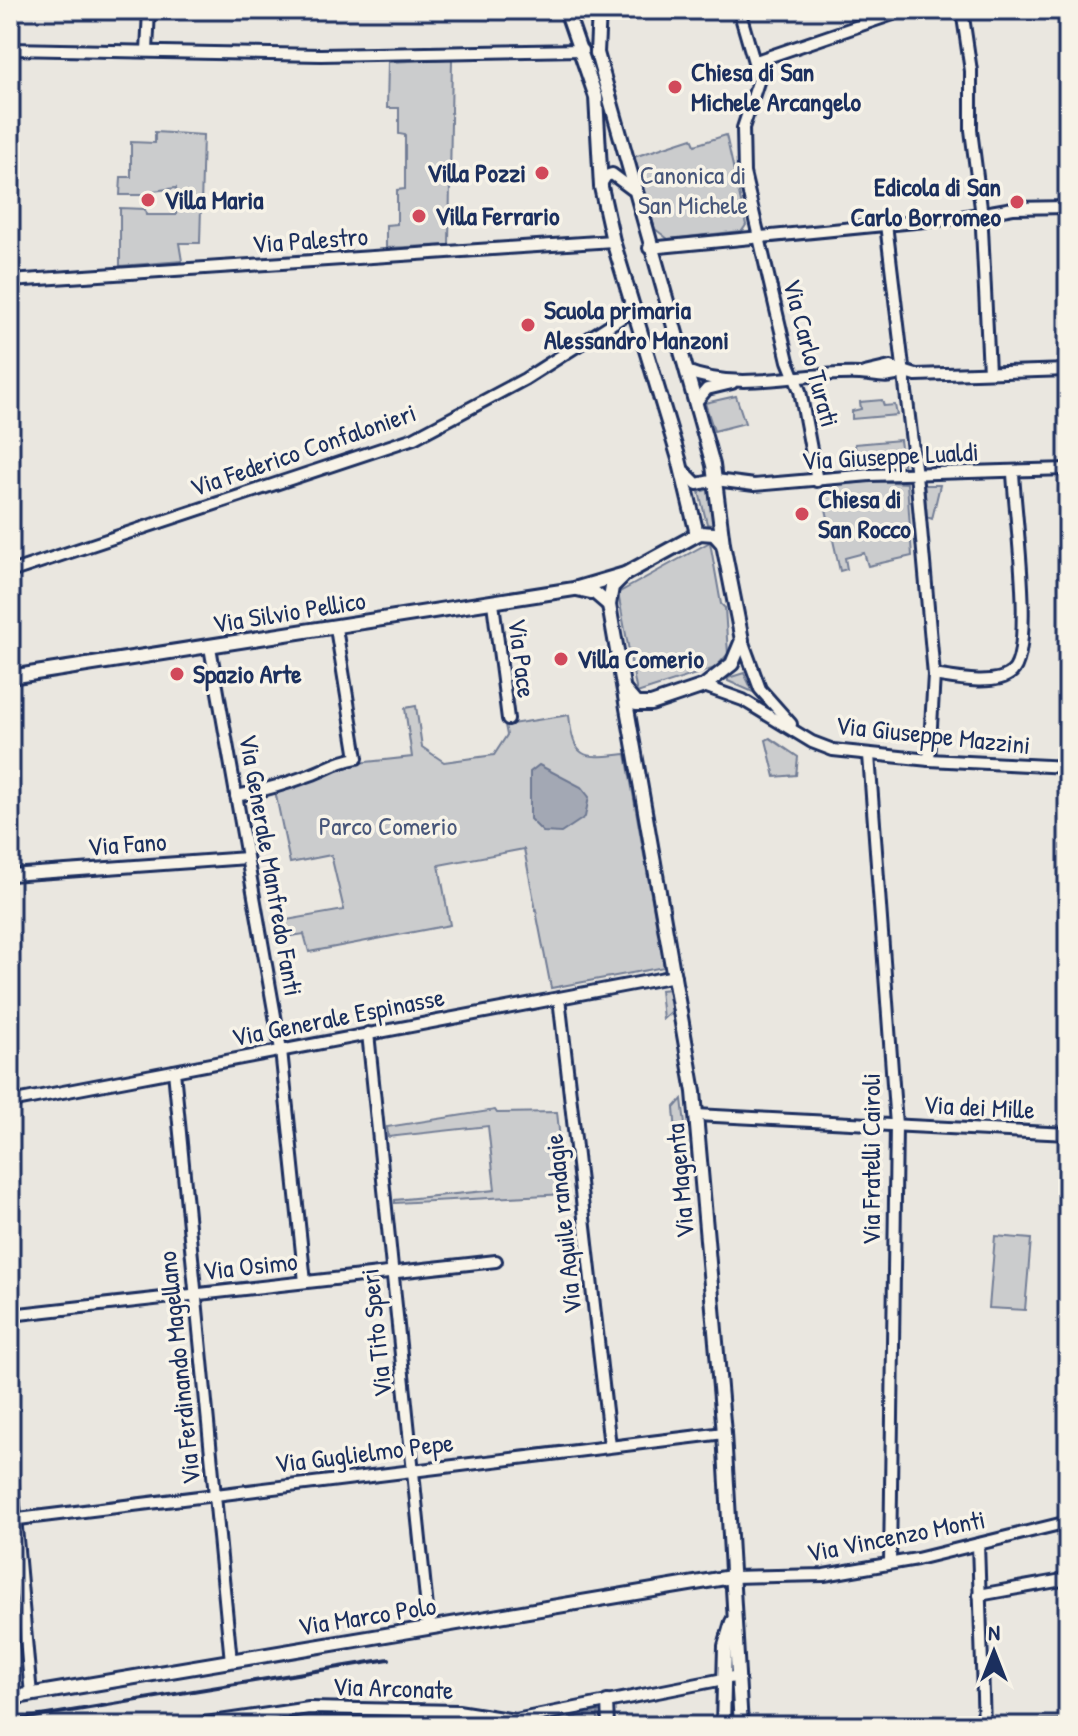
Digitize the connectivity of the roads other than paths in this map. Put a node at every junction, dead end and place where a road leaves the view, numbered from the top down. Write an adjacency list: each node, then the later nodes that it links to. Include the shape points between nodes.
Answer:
1 (149, 10): 9 (street)
2 (739, 10): 10 (street)
3 (905, 10): 10 (street)
4 (962, 10): 14 (street)
5 (569, 16): 6 (street, via 586,31); 8 (street)
6 (600, 16): 12 (street, Via Giuseppe Mazzini, via 597,53)
7 (10, 49): 9 (street)
8 (582, 50): 9 (street, via 338,55); 11 (street, via 597,101)
9 (147, 51)
10 (756, 61): 16 (street, Via Carlo Turati, via 758,84 744,124 743,147)
11 (601, 187): 12 (street, via 612,174); 17 (street)
12 (632, 189): 18 (street, Via Giuseppe Mazzini)
13 (1068, 207): 14 (street)
14 (981, 214): 15 (street); 23 (street)
15 (886, 224): 16 (street); 24 (street)
16 (756, 237): 18 (street); 25 (street, Via Carlo Turati)
17 (613, 241): 19 (street, Via Palestro); 20 (street)
18 (649, 248): 22 (street, Via Giuseppe Mazzini)
19 (10, 281)
20 (635, 309): 28 (street); 36 (street, Via Federico Confalonieri, via 525,379 414,438)
21 (1068, 370): 23 (street)
22 (686, 371): 26 (street); 27 (street, Via Giuseppe Mazzini)
23 (989, 372): 24 (street)
24 (902, 373): 25 (street, via 890,367); 31 (street)
25 (794, 377): 26 (street); 33 (street, Via Carlo Turati)
26 (742, 380): 27 (street, via 707,389)
27 (696, 402): 32 (street, Via Giuseppe Mazzini)
28 (679, 459): 32 (street, Via Giuseppe Lualdi, via 692,482); 34 (street)
29 (1068, 469): 30 (street, Via Giuseppe Lualdi)
30 (1013, 472): 31 (street, Via Giuseppe Lualdi); 44 (street, via 1020,659 1012,673 990,679)
31 (916, 476): 33 (street, Via Giuseppe Lualdi); 44 (street)
32 (716, 480): 33 (street, Via Giuseppe Lualdi, via 744,485); 35 (street, Via Giuseppe Mazzini)
33 (817, 481)
34 (697, 534): 35 (street, via 714,534); 37 (street, Via Silvio Pellico)
35 (723, 544): 42 (street, Via Giuseppe Mazzini)
36 (10, 572)
37 (625, 574): 38 (street, Via Silvio Pellico); 40 (street, via 612,587)
38 (574, 589): 39 (street, Via Silvio Pellico); 40 (street, via 595,593)
39 (493, 603): 41 (street, Via Silvio Pellico); 49 (street, Via Pace)
40 (609, 605): 47 (street, Via Magenta)
41 (336, 628): 43 (street, Via Silvio Pellico); 55 (street, via 357,758)
42 (742, 640): 46 (street, via 732,664); 50 (street, Via Giuseppe Mazzini, via 760,689)
43 (210, 647): 45 (street, Via Silvio Pellico); 55 (street, Via Generale Manfredo Fanti)
44 (934, 675): 53 (street)
45 (10, 677)
46 (704, 686): 48 (street); 50 (street, Via Giuseppe Mazzini, via 743,700)
47 (624, 689): 48 (street, via 636,704); 51 (street, Via Magenta)
48 (651, 704): 51 (street, via 635,719)
49 (508, 719)
50 (798, 732): 52 (street, Via Giuseppe Mazzini, via 824,747)
51 (633, 739): 58 (street, Via Magenta)
52 (869, 755): 53 (street, Via Giuseppe Mazzini); 65 (street, Via Fratelli Cairoli)
53 (929, 760): 54 (street, Via Giuseppe Mazzini)
54 (1068, 767)
55 (236, 796): 56 (street, Via Generale Manfredo Fanti)
56 (247, 858): 57 (street, Via Fano); 61 (street, Via Generale Manfredo Fanti)
57 (10, 875)
58 (675, 976): 59 (street, Via Generale Espinasse); 64 (street, Via Magenta)
59 (559, 998): 60 (street, Via Generale Espinasse); 73 (street, Via Aquile randagie)
60 (368, 1033): 61 (street, Via Generale Espinasse); 68 (street, Via Tito Speri)
61 (281, 1050): 62 (street, Via Generale Espinasse); 69 (street, Via Generale Manfredo Fanti)
62 (174, 1071): 63 (street, Via Generale Espinasse); 70 (street, Via Ferdinando Magellano)
63 (10, 1102)
64 (696, 1115): 65 (street, Via dei Mille); 72 (street, Via Magenta)
65 (896, 1125): 66 (street, Via dei Mille); 80 (street, Via Fratelli Cairoli)
66 (1068, 1134)
67 (496, 1261): 68 (street, Via Osimo)
68 (392, 1273): 69 (street, Via Osimo); 75 (street, Via Tito Speri)
69 (305, 1282): 70 (street, Via Osimo)
70 (194, 1294): 71 (street, Via Osimo); 76 (street, Via Ferdinando Magellano)
71 (10, 1315)
72 (724, 1433): 73 (street, Via Guglielmo Pepe); 81 (street, Via Magenta)
73 (610, 1446): 75 (street, Via Guglielmo Pepe)
74 (10, 1461): 77 (street)
75 (412, 1470): 76 (street, Via Guglielmo Pepe); 85 (street, Via Tito Speri)
76 (214, 1494): 77 (street, Via Guglielmo Pepe); 86 (street, Via Ferdinando Magellano)
77 (13, 1520): 89 (street)
78 (1068, 1522): 79 (street, Via Vincenzo Monti)
79 (978, 1544): 80 (street, Via Vincenzo Monti); 83 (street)
80 (890, 1563): 81 (street, Via Vincenzo Monti, via 824,1575)
81 (731, 1577): 84 (street, Via Magenta); 85 (street, Via Marco Polo)
82 (1068, 1579): 83 (street)
83 (979, 1595): 97 (street)
84 (732, 1622): 87 (street, Via Magenta); 88 (street, Via Magenta)
85 (429, 1628): 86 (street, Via Marco Polo)
86 (231, 1661): 89 (street, Via Marco Polo)
87 (739, 1676): 88 (street, Via Arconate); 96 (street, Via Magenta)
88 (723, 1677): 91 (street, Via Arconate); 95 (street, Via Magenta)
89 (31, 1695): 90 (street, Via Marco Polo)
90 (10, 1698)
91 (607, 1701): 92 (street, Via Arconate); 94 (street)
92 (524, 1722): 93 (street, Via Arconate, via 458,1711 309,1708)
93 (190, 1726)
94 (608, 1726)
95 (723, 1726)
96 (741, 1726)
97 (984, 1726)

